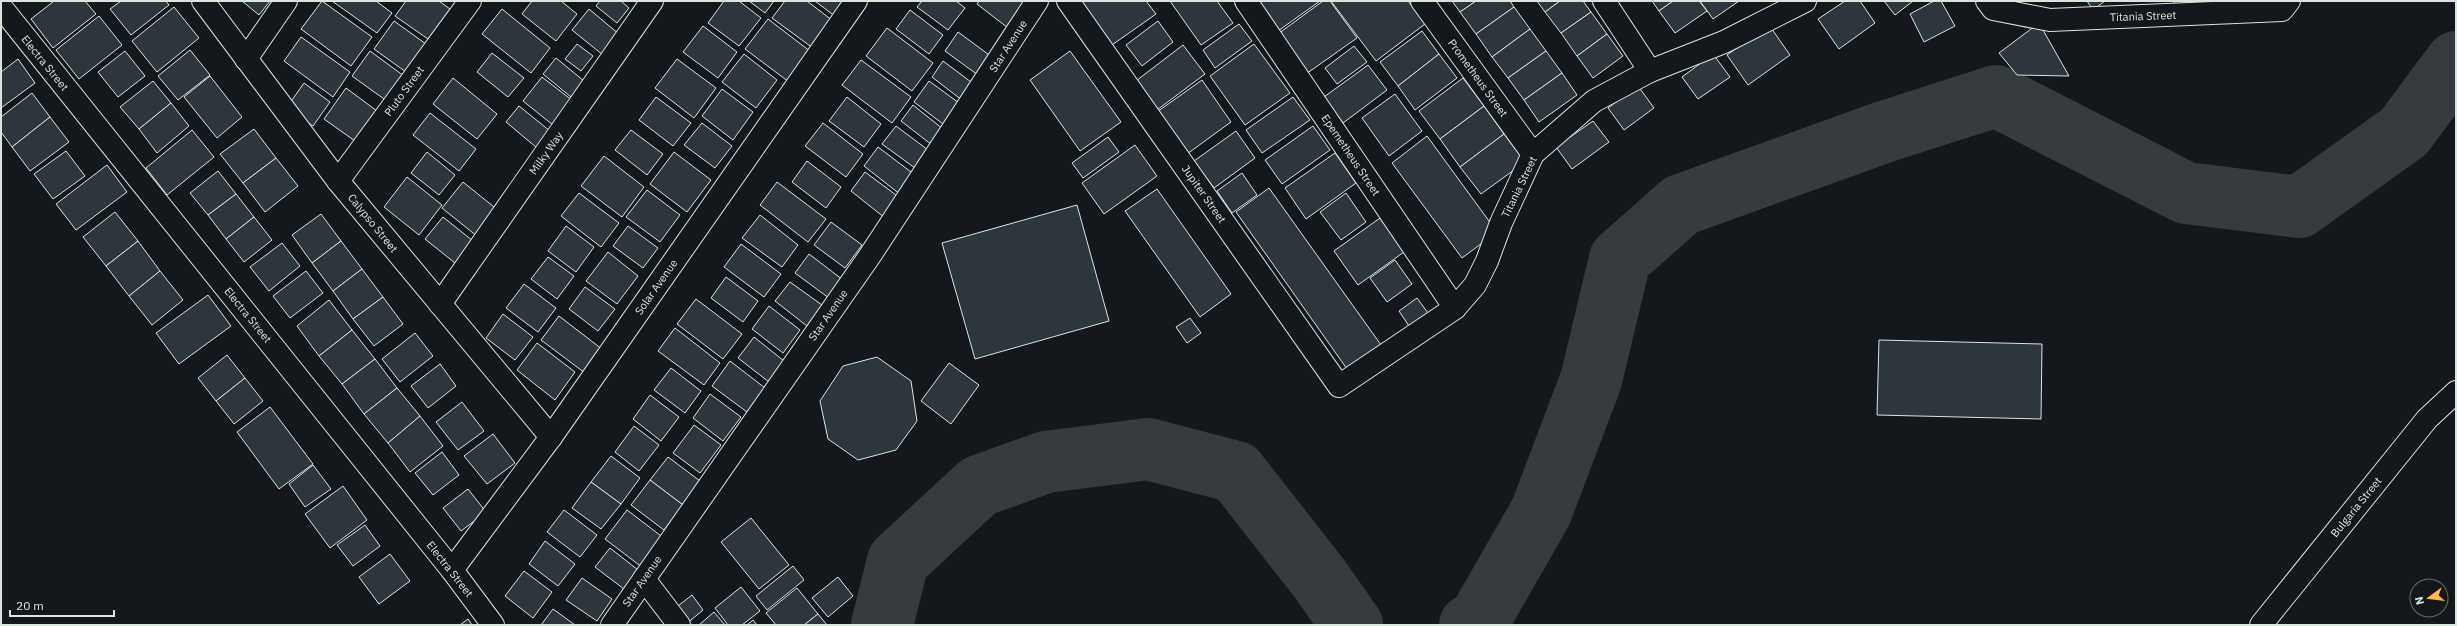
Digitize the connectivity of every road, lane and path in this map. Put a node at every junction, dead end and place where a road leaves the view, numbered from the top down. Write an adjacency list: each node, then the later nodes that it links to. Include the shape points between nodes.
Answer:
1 (203, 1): 16 (street, Calypso Street)
2 (286, 1): 16 (street)
3 (470, 1): 19 (street, Pluto Street)
4 (652, 1): 20 (street, Milky Way)
5 (856, 1): 24 (street, Solar Avenue)
6 (1037, 1): 26 (street, Star Avenue, via 869,257)
7 (1068, 1): 22 (street, Jupiter Street)
8 (1246, 1): 21 (street, Epemetheus Street)
9 (1422, 1): 18 (street, Prometheus Street)
10 (1604, 1): 17 (street)
11 (2289, 1): 15 (street, Titania Street, via 2282,10)
12 (1793, 4): 17 (street, Titania Street, via 1724,42)
13 (1990, 5): 15 (street, Titania Street, via 2050,20)
14 (1, 7): 25 (street, Electra Street)
15 (2153, 8)
16 (246, 59): 19 (street, Calypso Street)
17 (1650, 71): 18 (street, Titania Street, via 1594,101)
18 (1533, 154): 21 (street, Titania Street, via 1488,261 1475,285)
19 (338, 181): 20 (street, Calypso Street)
20 (440, 304): 24 (street, Calypso Street)
21 (1455, 308): 22 (street, Titania Street)
22 (1339, 386)
23 (2456, 392): 30 (street, Bulgaria Street, via 2427,419)
24 (551, 437): 25 (street, Solar Avenue)
25 (452, 570): 27 (street, Electra Street)
26 (644, 578): 28 (street, Star Avenue); 29 (street)
27 (493, 625)
28 (612, 625)
29 (679, 625)
30 (2261, 625)

